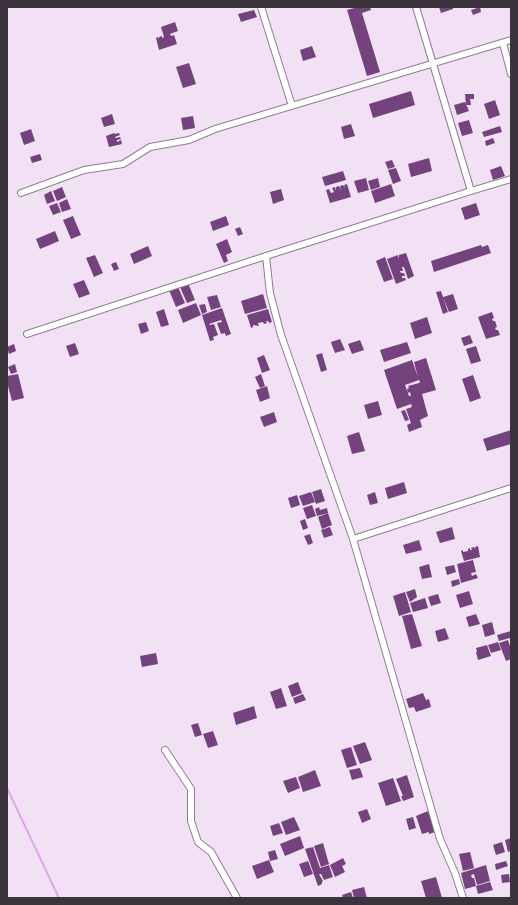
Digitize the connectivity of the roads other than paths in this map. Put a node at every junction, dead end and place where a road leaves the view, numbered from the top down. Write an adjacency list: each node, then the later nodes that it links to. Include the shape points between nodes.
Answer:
1 (261, 7): 7 (street)
2 (416, 7): 5 (street)
3 (511, 40): 4 (street)
4 (503, 43): 5 (street); 6 (street)
5 (433, 64): 7 (street); 9 (street)
6 (511, 74)
7 (292, 106): 10 (street, via 189,140 150,147 123,164 84,170)
8 (511, 179): 9 (street)
9 (471, 191): 11 (street)
10 (21, 193)
11 (266, 256): 12 (street); 14 (street, via 270,293 281,335)
12 (27, 334)
13 (511, 488): 14 (street)
14 (353, 539): 17 (street, via 440,839)
15 (165, 750): 16 (street, via 191,789 191,821 198,842 211,852)
16 (237, 898)
17 (463, 898)

